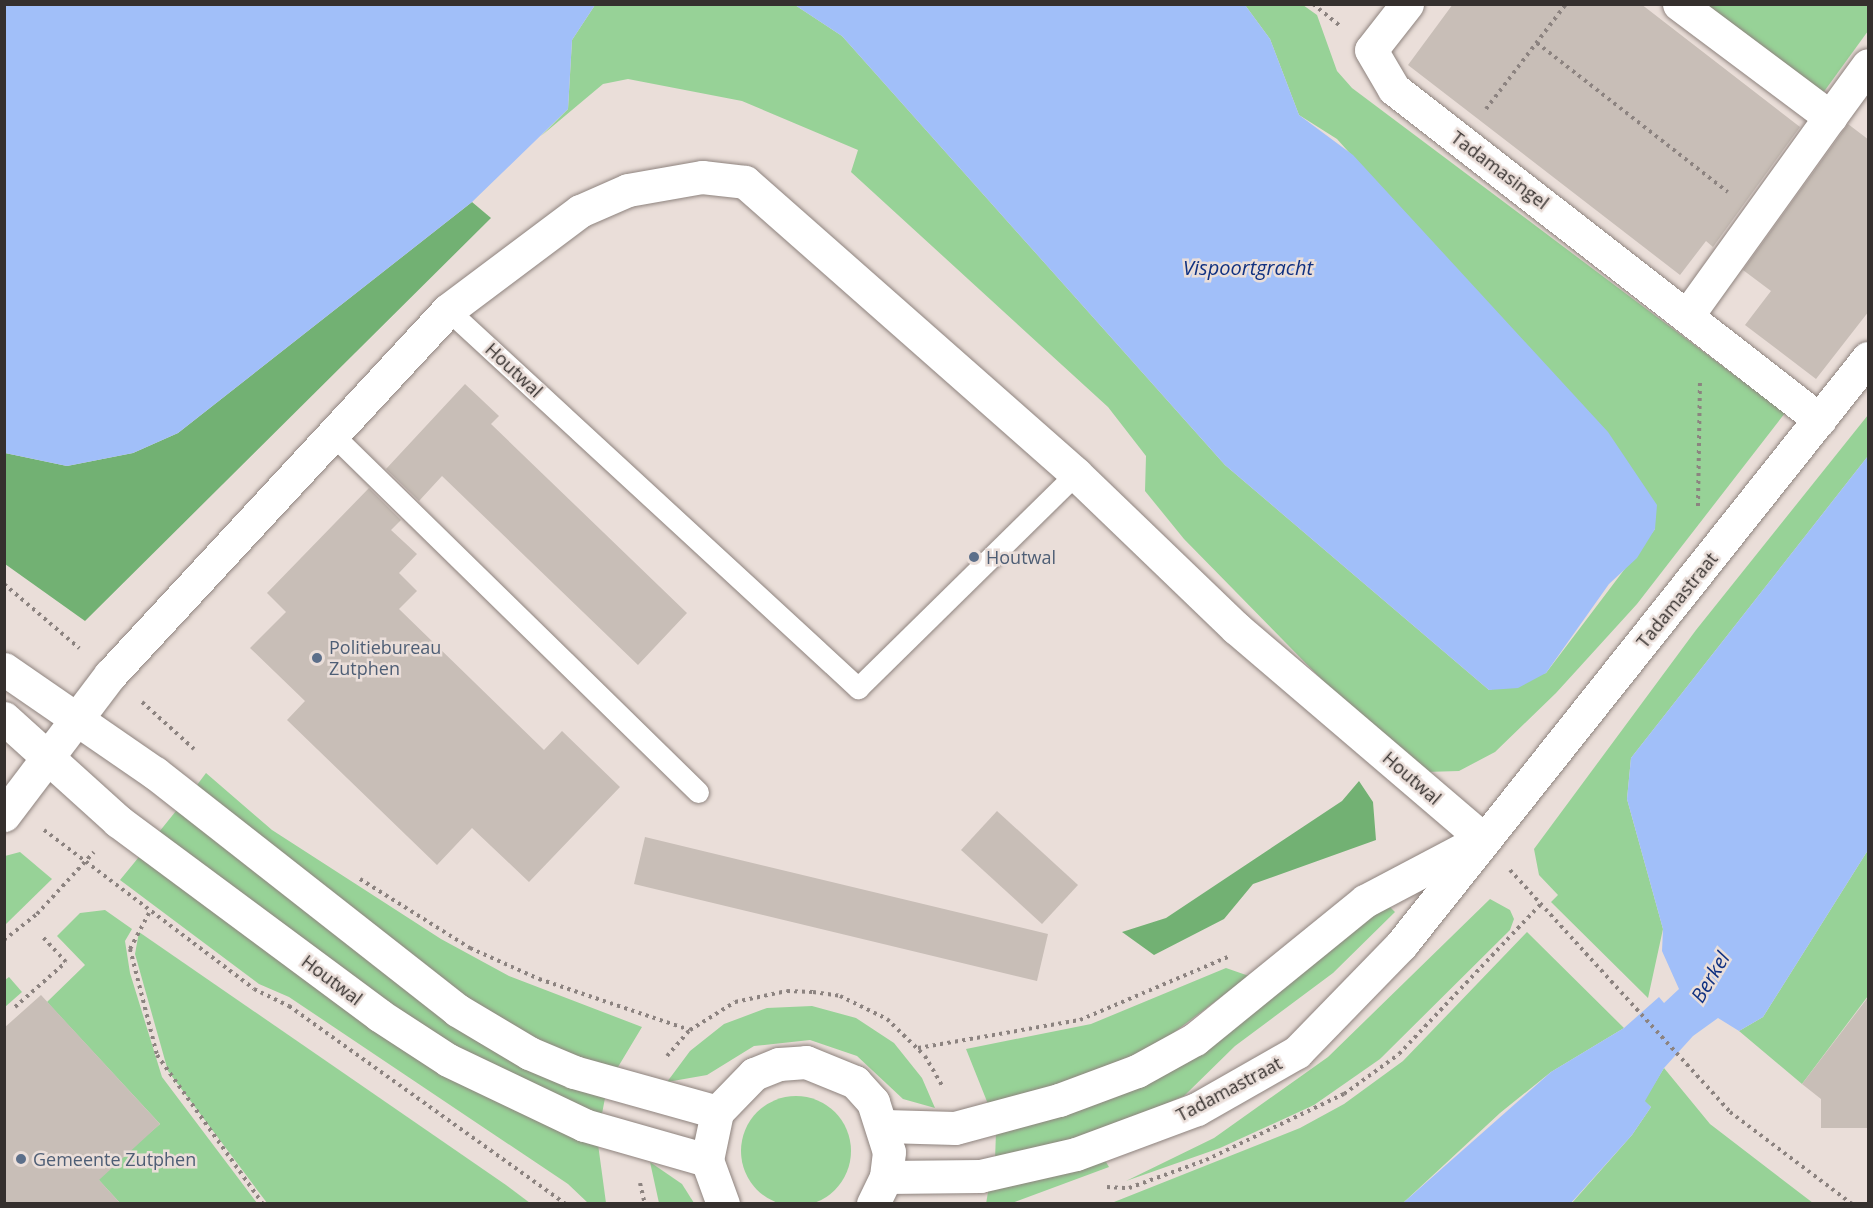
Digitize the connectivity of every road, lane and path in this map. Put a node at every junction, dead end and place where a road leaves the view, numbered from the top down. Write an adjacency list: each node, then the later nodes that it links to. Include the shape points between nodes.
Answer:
1 (1407, 4): 7 (street, Tadamasingel, via 1371,50 1394,89)
2 (1566, 4): 4 (path)
3 (1678, 4): 6 (street)
4 (1537, 43): 7 (path); 8 (path)
5 (1869, 66): 6 (street)
6 (1830, 117): 8 (street)
7 (1461, 140): 10 (street, Tadamasingel)
8 (1759, 216): 10 (street)
9 (448, 310): 14 (street, Houtwal); 15 (street, Houtwal, via 580,211 628,189 702,177 745,182); 15 (lane, Houtwal, via 858,687)
10 (1689, 313): 13 (street, Tadamasingel)
11 (1869, 358): 13 (street, Tadamastraat)
12 (1700, 374): 16 (path)
13 (1820, 420): 16 (street, Tadamastraat)
14 (332, 434): 19 (street, Houtwal); 24 (lane)
15 (1076, 474): 26 (street, Houtwal, via 1236,628)
16 (1697, 576): 26 (street, Tadamastraat)
17 (4, 584): 19 (path)
18 (4, 669): 20 (street)
19 (110, 675): 20 (street, Houtwal); 22 (path)
20 (75, 717): 23 (street, Houtwal); 34 (street, via 155,773 458,1010 508,1041 574,1072)
21 (4, 718): 23 (street, Houtwal)
22 (199, 753)
23 (48, 757): 25 (street, Houtwal); 36 (street, Houtwal, via 118,821 448,1060 584,1125)
24 (698, 792)
25 (9, 810): 28 (path)
26 (1483, 839): 35 (street, Tadamastraat, via 1365,901 1195,1039 1137,1071 1059,1100 955,1128); 37 (street, Tadamastraat, via 1401,945 1297,1052 1197,1109 1140,1133 1011,1171); 41 (path, via 1609,981 1691,1062 1730,1112)
27 (354, 875): 32 (path, via 470,948 509,966)
28 (149, 913): 38 (path, via 130,949 157,1056); 39 (path, via 477,1136)
29 (42, 936): 31 (path, via 66,962)
30 (1234, 954): 33 (path, via 1080,1020)
31 (15, 1007)
32 (690, 1030)
33 (918, 1048)
34 (717, 1112): 35 (street, via 754,1074 779,1064 806,1062 855,1082); 36 (street)
35 (885, 1126): 37 (street)
36 (707, 1160): 40 (street)
37 (879, 1190)
38 (263, 1203)
39 (566, 1203)
40 (723, 1203)
41 (1852, 1203)

